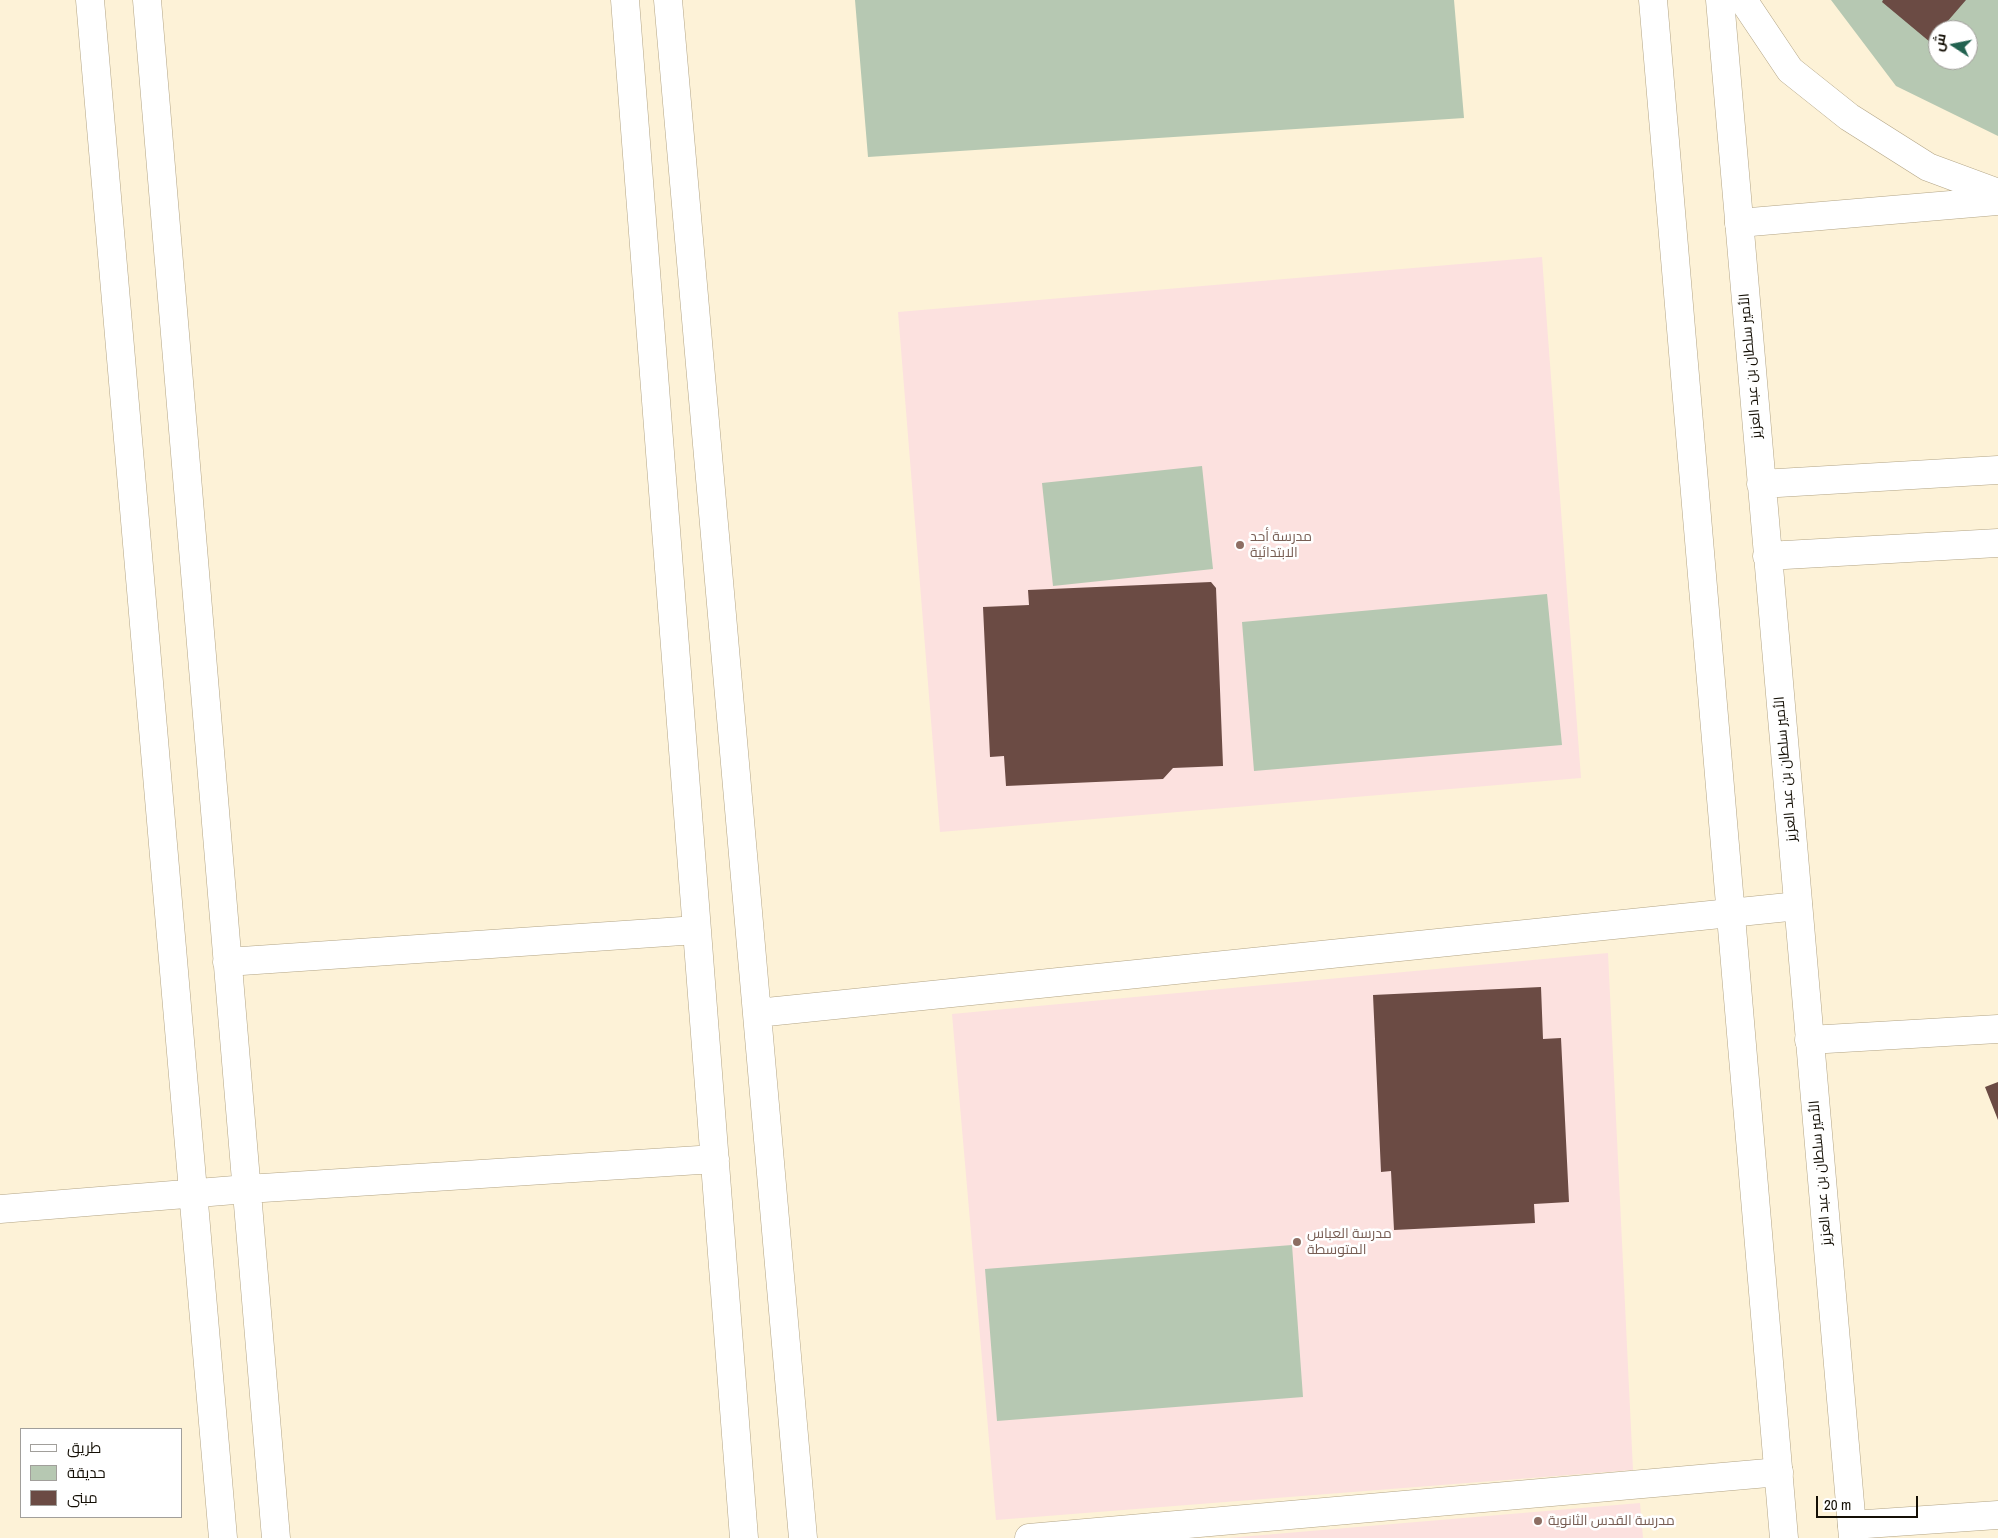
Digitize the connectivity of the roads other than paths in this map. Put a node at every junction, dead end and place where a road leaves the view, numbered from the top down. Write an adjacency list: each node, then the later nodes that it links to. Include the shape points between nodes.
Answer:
1 (90, 0): 24 (street)
2 (147, 0): 18 (street)
3 (625, 0): 17 (street)
4 (668, 0): 19 (street)
5 (1653, 0): 16 (street)
6 (1720, 0): 10 (street, الأمير سلطان بن عبد العزيز)
7 (1743, 0): 8 (street, via 1790,70 1849,117 1928,167)
8 (1998, 193)
9 (1998, 201): 10 (street)
10 (1739, 224): 12 (street, الأمير سلطان بن عبد العزيز)
11 (1998, 470): 12 (street)
12 (1761, 484): 14 (street, الأمير سلطان بن عبد العزيز)
13 (1998, 543): 14 (street)
14 (1768, 556): 15 (street, الأمير سلطان بن عبد العزيز)
15 (1798, 906): 16 (street); 21 (street, الأمير سلطان بن عبد العزيز)
16 (1732, 914): 19 (street); 26 (street)
17 (697, 930): 18 (street); 22 (street)
18 (228, 962): 23 (street)
19 (757, 1013): 32 (street)
20 (1998, 1029): 21 (street)
21 (1809, 1040): 28 (street, الأمير سلطان بن عبد العزيز)
22 (715, 1159): 23 (street); 31 (street)
23 (247, 1189): 24 (street); 30 (street)
24 (193, 1194): 25 (street); 29 (street)
25 (0, 1209)
26 (1779, 1472): 33 (street); 34 (street)
27 (1998, 1515): 28 (street)
28 (1852, 1531)
29 (223, 1538)
30 (276, 1538)
31 (744, 1538)
32 (803, 1538)
33 (1029, 1538)
34 (1784, 1538)

